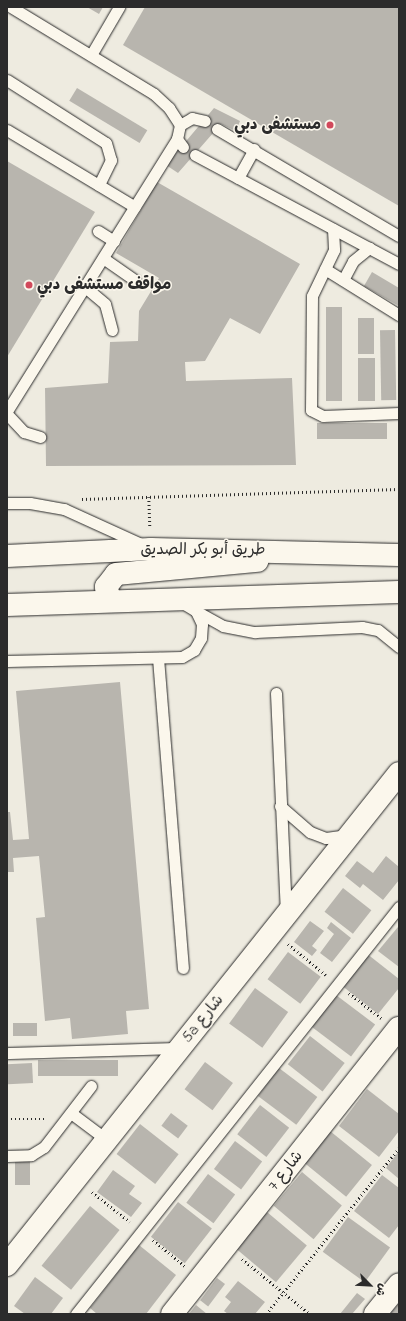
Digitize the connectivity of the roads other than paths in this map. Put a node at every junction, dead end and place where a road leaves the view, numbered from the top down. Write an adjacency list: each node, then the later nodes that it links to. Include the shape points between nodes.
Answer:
1 (12, 7): 3 (lane)
2 (119, 7): 3 (lane)
3 (91, 55): 6 (lane, via 154,94 169,108)
4 (7, 80): 12 (lane, via 106,143 111,160)
5 (205, 121): 6 (lane, via 192,118)
6 (180, 125): 13 (lane, via 180,143)
7 (217, 129): 9 (lane)
8 (7, 130): 12 (lane)
9 (254, 149): 11 (lane); 16 (lane)
10 (195, 154): 11 (lane)
11 (238, 178): 14 (lane)
12 (99, 185): 13 (lane)
13 (135, 207): 17 (lane)
14 (333, 229): 18 (lane); 21 (lane, via 334,250)
15 (98, 231): 17 (lane)
16 (399, 236)
17 (114, 241): 19 (lane)
18 (370, 248): 20 (lane); 23 (lane, via 353,261)
19 (103, 258): 22 (lane); 24 (lane)
20 (399, 264)
21 (325, 269): 23 (lane); 28 (lane, via 313,290 311,304 311,410 323,416)
22 (135, 280)
23 (343, 280): 25 (lane)
24 (85, 287): 26 (lane, via 105,304); 27 (lane)
25 (399, 315)
26 (112, 330)
27 (7, 413): 29 (lane, via 24,432)
28 (399, 413)
29 (40, 437)
30 (7, 503): 31 (lane, via 30,503 64,509)
31 (151, 549): 32 (street, طريق أبو بكر الصديق); 34 (street, طريق أبو بكر الصديق)
32 (297, 551): 33 (street, طريق أبو بكر الصديق); 37 (street, via 235,565 116,574 106,587)
33 (399, 555)
34 (7, 556)
35 (398, 593): 36 (street)
36 (173, 599): 37 (street); 39 (lane)
37 (111, 601): 38 (street)
38 (7, 605)
39 (196, 611): 40 (lane, via 223,626 255,632 362,627 378,630); 41 (lane, via 202,624 201,638 194,650 182,657)
40 (399, 647)
41 (158, 658): 42 (lane); 49 (lane)
42 (7, 661)
43 (276, 693): 45 (lane)
44 (399, 773): 46 (street, 5a شارع)
45 (280, 806): 46 (lane, via 310,832 326,838); 48 (lane)
46 (350, 835): 48 (street, 5a شارع)
47 (399, 907): 59 (lane)
48 (286, 915): 51 (street, 5a شارع)
49 (182, 968)
50 (399, 1028): 60 (street, شارع 7)
51 (180, 1048): 52 (lane); 55 (street, 5a شارع)
52 (7, 1053)
53 (92, 1086): 54 (lane)
54 (69, 1116): 55 (lane); 56 (lane, via 38,1152)
55 (107, 1140): 57 (street, 5a شارع)
56 (7, 1156)
57 (7, 1265)
58 (399, 1284): 61 (street)
59 (76, 1314)
60 (172, 1314)
61 (375, 1314)

